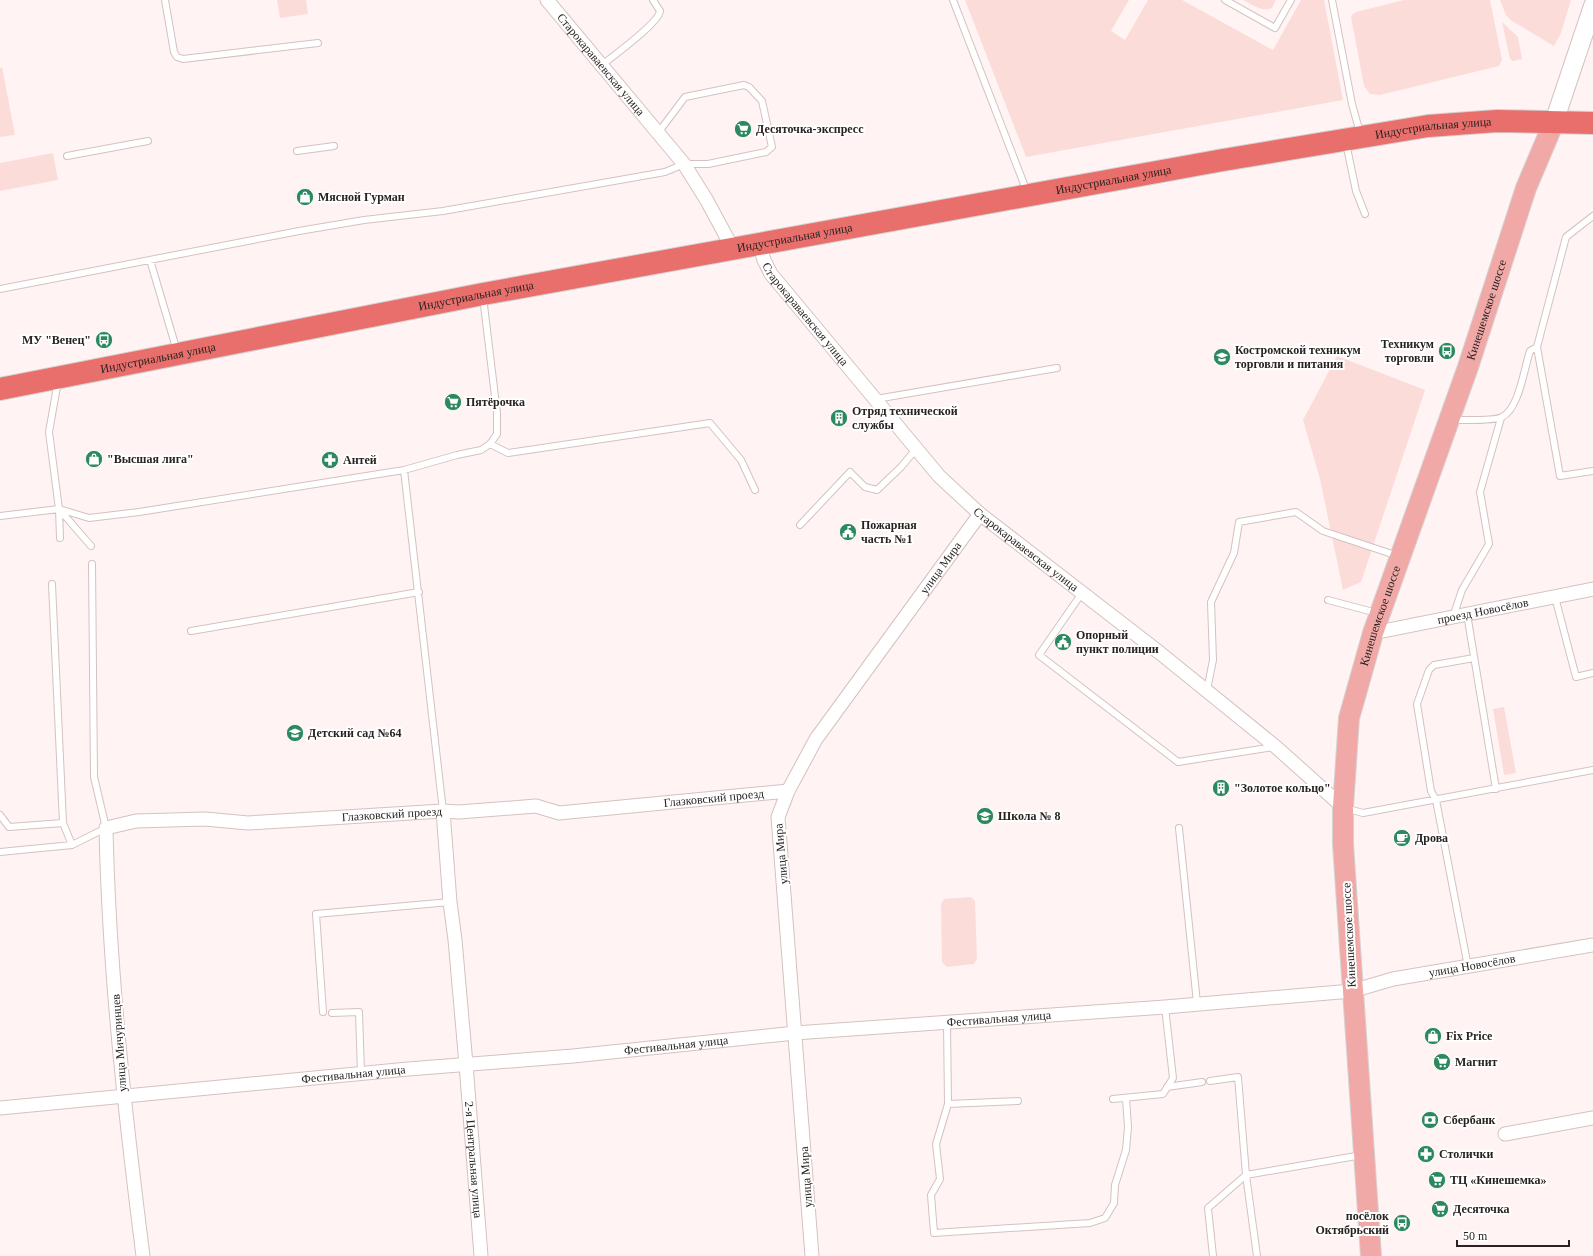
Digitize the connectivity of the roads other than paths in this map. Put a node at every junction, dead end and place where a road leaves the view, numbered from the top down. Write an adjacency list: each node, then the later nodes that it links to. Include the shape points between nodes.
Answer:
1 (165, 0): 9 (lane, via 174,52 177,57 183,59)
2 (547, 0): 10 (street, Старокараваевская улица)
3 (652, 0): 10 (lane, via 660,10 658,17)
4 (953, 0): 20 (lane)
5 (1225, 0): 6 (lane, via 1275,28)
6 (1291, 0)
7 (1332, 0): 14 (lane, via 1352,104)
8 (1593, 6): 11 (main road, Кинешемское шоссе)
9 (318, 43)
10 (602, 66): 13 (street, Старокараваевская улица)
11 (1554, 122): 12 (highway, Индустриальная улица); 14 (highway, Индустриальная улица, via 1496,121 1443,125); 35 (main road, Кинешемское шоссе, via 1526,188)
12 (1593, 123)
13 (658, 133): 19 (street, Старокараваевская улица); 19 (lane, via 681,101 690,96 744,85 762,101 772,143 770,150 708,164)
14 (1353, 138): 20 (highway, Индустриальная улица); 21 (lane, via 1356,191)
15 (148, 141): 18 (lane)
16 (334, 146): 17 (lane)
17 (297, 151)
18 (67, 156)
19 (684, 164): 24 (street, Старокараваевская улица, via 710,205); 25 (lane, via 658,173 443,210 299,231)
20 (1028, 195): 23 (highway, Индустриальная улица)
21 (1365, 214)
22 (1593, 216): 28 (lane, via 1566,237)
23 (759, 244): 24 (highway, Индустриальная улица); 33 (street, Старокараваевская улица, via 771,274)
24 (733, 249): 27 (highway, Индустриальная улица)
25 (150, 260): 26 (lane); 29 (lane)
26 (0, 289)
27 (482, 294): 29 (highway, Индустриальная улица); 36 (lane, via 497,413 497,434)
28 (1537, 347): 34 (lane, via 1530,351 1515,403); 39 (lane, via 1560,476)
29 (178, 354): 31 (highway, Индустриальная улица)
30 (1057, 368): 33 (lane)
31 (59, 378): 32 (highway, Индустриальная улица); 41 (lane, via 49,432)
32 (0, 389)
33 (876, 399): 37 (street, Старокараваевская улица)
34 (1501, 418): 35 (lane); 57 (lane, via 1480,492 1489,544 1462,590)
35 (1449, 420): 47 (main road, Кинешемское шоссе)
36 (490, 444): 38 (lane, via 481,450); 40 (lane, via 508,453 710,423 741,460)
37 (916, 449): 42 (street, Старокараваевская улица, via 939,476); 44 (lane, via 877,490 865,488 850,472)
38 (404, 470): 41 (lane, via 89,518); 51 (lane)
39 (1593, 471)
40 (755, 490)
41 (59, 509): 43 (lane); 45 (lane); 46 (lane)
42 (980, 514): 52 (street, Старокараваевская улица); 66 (street, улица Мира, via 816,739)
43 (0, 516)
44 (800, 525)
45 (60, 538)
46 (91, 546)
47 (1399, 556): 55 (main road, Кинешемское шоссе); 62 (lane, via 1323,531 1296,512 1239,522 1234,553 1211,602 1213,660)
48 (92, 564): 72 (lane, via 94,777)
49 (52, 584): 71 (lane)
50 (1593, 589): 53 (street, проезд Новосёлов)
51 (418, 592): 58 (lane); 69 (lane)
52 (1082, 593): 62 (street, Старокараваевская улица); 63 (lane, via 1039,655 1178,762)
53 (1555, 597): 56 (street, проезд Новосёлов); 61 (lane, via 1576,677)
54 (1328, 600): 55 (lane)
55 (1379, 614): 59 (main road, Кинешемское шоссе)
56 (1467, 614): 57 (street, проезд Новосёлов); 60 (lane)
57 (1453, 617): 59 (street, проезд Новосёлов)
58 (191, 631)
59 (1373, 633): 68 (main road, Кинешемское шоссе, via 1350,718)
60 (1474, 658): 65 (lane); 67 (lane, via 1434,665 1429,670 1417,704 1431,791)
61 (1593, 673)
62 (1207, 690): 63 (street, Старокараваевская улица)
63 (1276, 746): 68 (street, Старокараваевская улица)
64 (1593, 770): 65 (lane)
65 (1496, 789): 67 (lane)
66 (788, 791): 69 (street, Глазковский проезд, via 559,813 536,806); 85 (street, улица Мира, via 778,818)
67 (1436, 800): 68 (lane, via 1364,813); 78 (lane)
68 (1343, 807): 79 (main road, Кинешемское шоссе)
69 (443, 811): 72 (street, Глазковский проезд, via 248,823 205,819 136,821); 76 (street, 2-я Центральная улица)
70 (0, 815): 71 (lane, via 9,827)
71 (63, 823): 74 (lane)
72 (106, 828): 74 (lane, Глазковский проезд); 91 (street, улица Мичуринцев, via 107,878)
73 (1179, 828): 80 (lane)
74 (72, 845): 75 (lane, Глазковский проезд)
75 (0, 852)
76 (450, 902): 82 (lane, via 316,914); 86 (street, 2-я Центральная улица)
77 (1593, 945): 78 (street, улица Новосёлов)
78 (1468, 967): 79 (street, улица Новосёлов, via 1393,979)
79 (1352, 991): 80 (street, Фестивальная улица); 99 (main road, Кинешемское шоссе)
80 (1197, 1003): 81 (street, Фестивальная улица)
81 (1165, 1007): 84 (street, Фестивальная улица); 90 (lane, via 1173,1078)
82 (323, 1012)
83 (332, 1013): 87 (lane, via 359,1012)
84 (947, 1023): 85 (street, Фестивальная улица); 95 (lane)
85 (795, 1033): 86 (street, Фестивальная улица); 103 (street, улица Мира)
86 (466, 1064): 87 (street, Фестивальная улица); 102 (street, 2-я Центральная улица)
87 (361, 1074): 91 (street, Фестивальная улица)
88 (1210, 1081): 100 (lane, via 1238,1078)
89 (1202, 1082): 90 (lane)
90 (1167, 1087): 92 (lane, via 1163,1094)
91 (123, 1097): 96 (street, Фестивальная улица); 101 (street, улица Мичуринцев)
92 (1126, 1098): 93 (lane); 95 (lane, via 1126,1150 1115,1185 1114,1203 1105,1218 1090,1223 934,1233 931,1194 940,1179 936,1144)
93 (1113, 1099)
94 (1018, 1101): 95 (lane)
95 (948, 1104)
96 (0, 1108)
97 (1593, 1118): 98 (street)
98 (1505, 1134)
99 (1364, 1155): 100 (lane); 106 (main road, Кинешемское шоссе)
100 (1246, 1174): 104 (lane, via 1208,1208); 105 (lane)
101 (143, 1256)
102 (481, 1256)
103 (812, 1256)
104 (1213, 1256)
105 (1257, 1256)
106 (1371, 1256)

